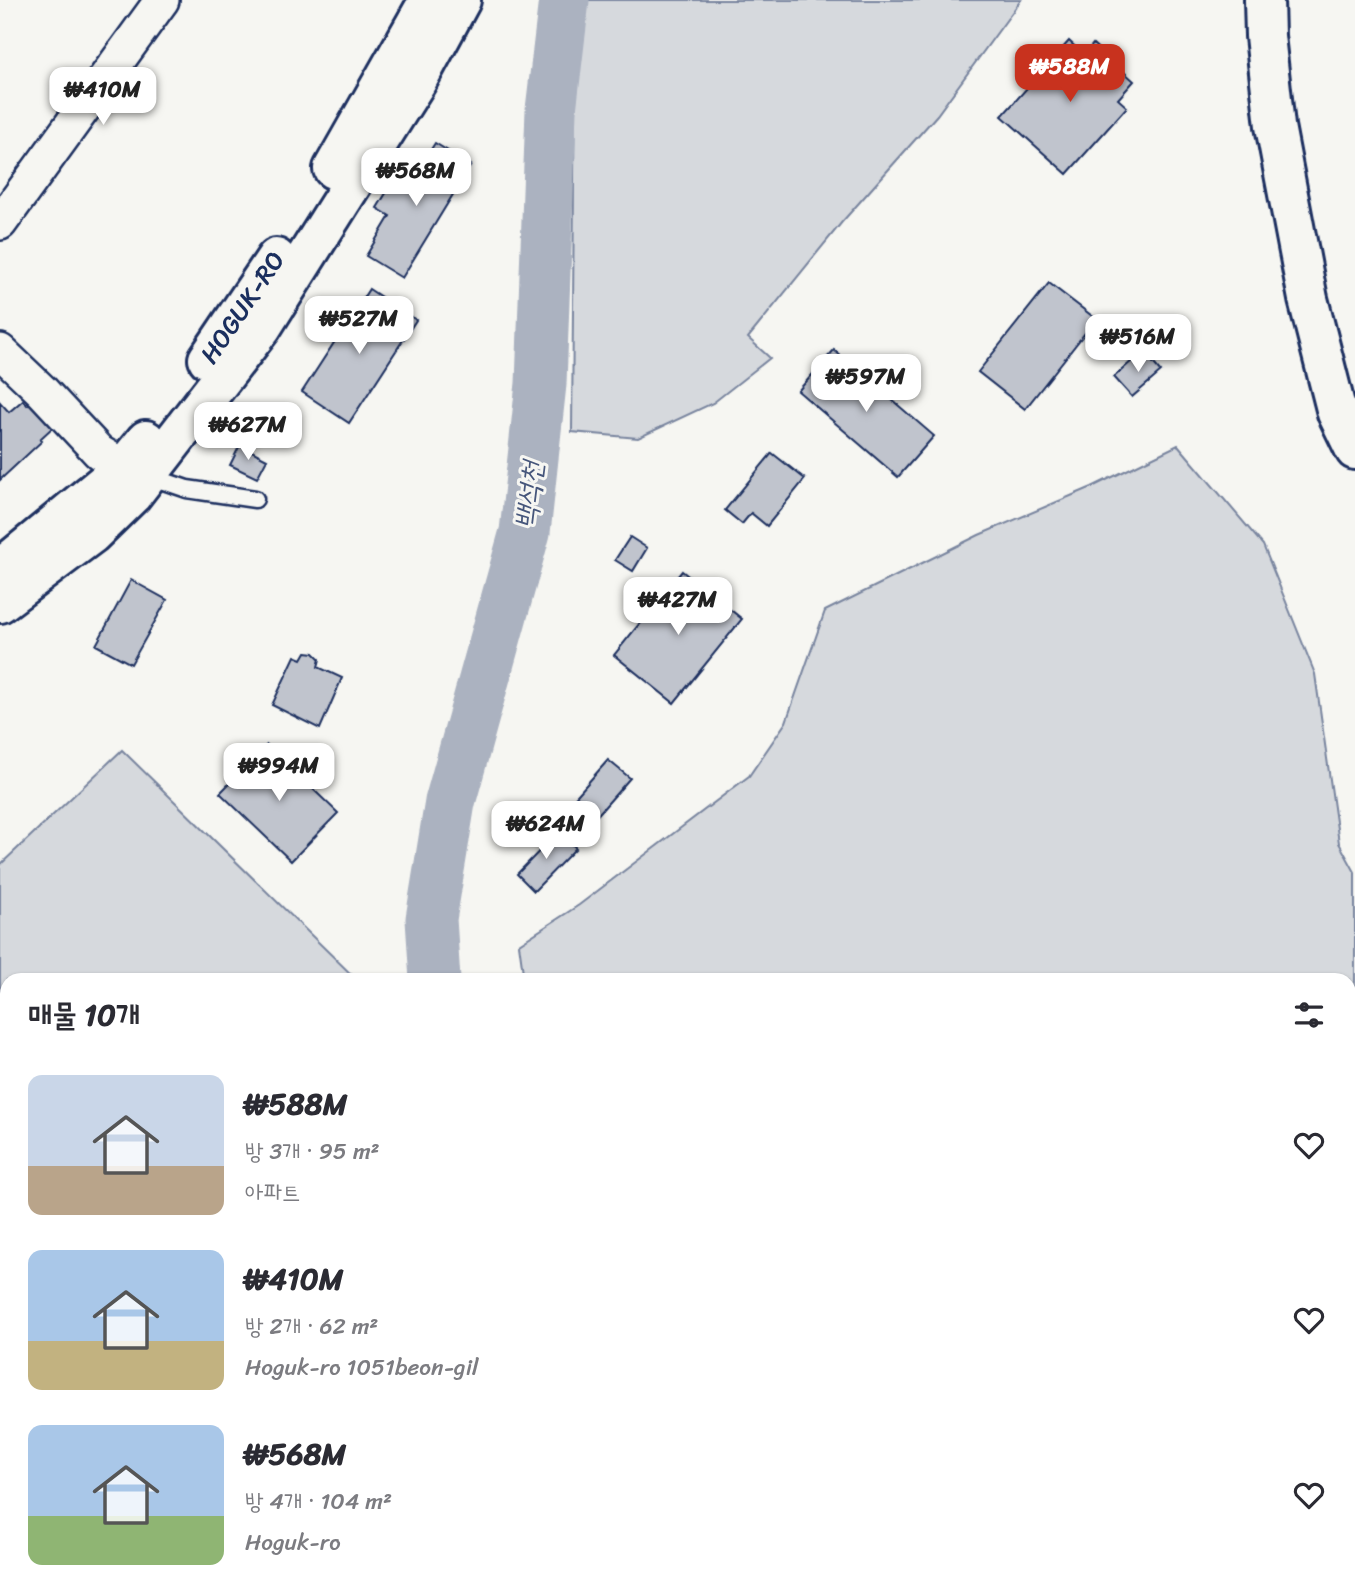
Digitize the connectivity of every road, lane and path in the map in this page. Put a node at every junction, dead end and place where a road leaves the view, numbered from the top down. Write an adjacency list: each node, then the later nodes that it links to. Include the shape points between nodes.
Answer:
1 (162, 0): 5 (street)
2 (429, 0): 8 (main road, HOGUK-RO, via 316,200)
3 (461, 0): 8 (main road, HOGUK-RO, via 417,81 262,327)
4 (1264, 0): 7 (main road, via 1275,126 1308,299 1337,412)
5 (0, 223)
6 (0, 351): 8 (street, via 99,452)
7 (1355, 450)
8 (136, 471): 9 (lane, via 187,489); 10 (main road, HOGUK-RO); 11 (main road, HOGUK-RO, via 132,495 92,534)
9 (255, 499)
10 (0, 569)
11 (0, 603)

